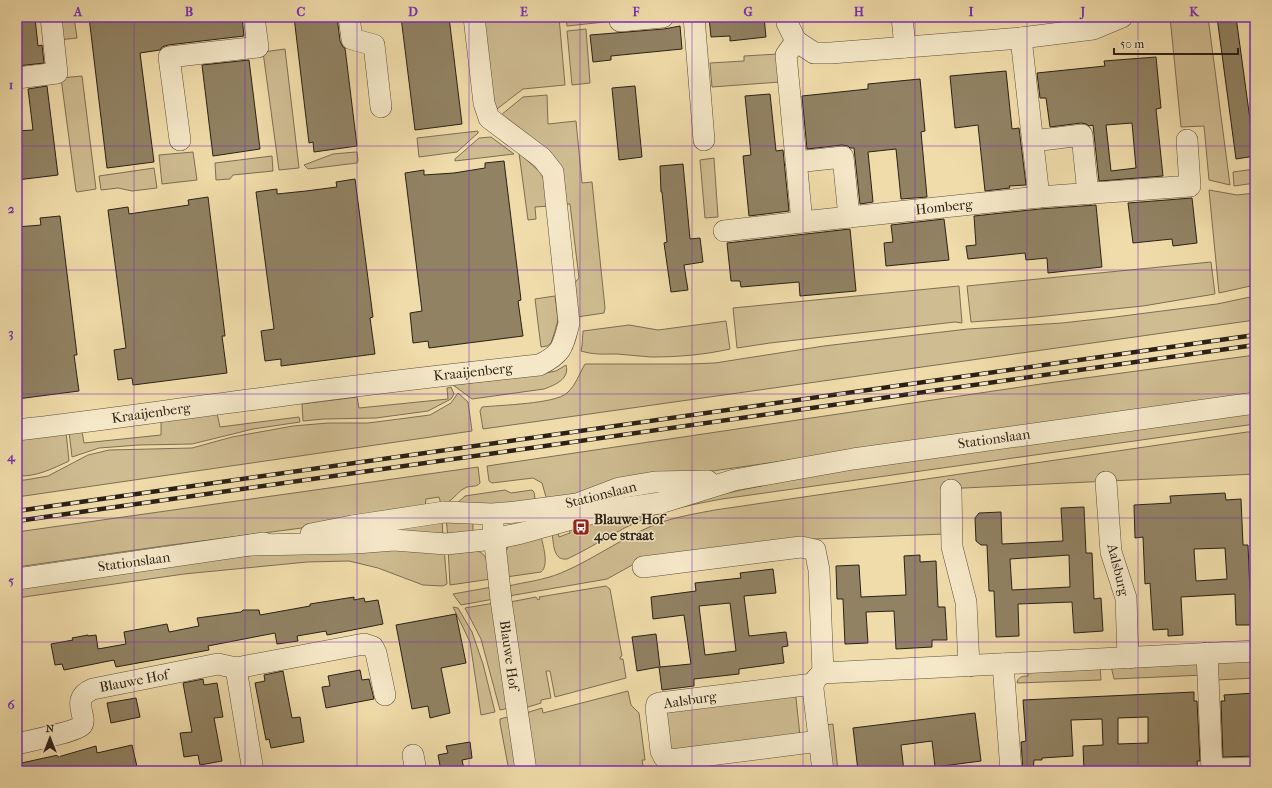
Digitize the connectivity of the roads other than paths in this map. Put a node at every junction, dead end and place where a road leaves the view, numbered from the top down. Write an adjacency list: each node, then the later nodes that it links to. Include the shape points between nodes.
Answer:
1 (51, 17): 15 (street, via 57,73)
2 (254, 17): 17 (street, via 258,47 169,57)
3 (349, 17): 16 (street, via 352,39 374,45)
4 (474, 17): 28 (street, Kraaijenberg, via 484,103 489,118 542,158 553,172 569,324 560,351 539,365 405,379)
5 (663, 17): 10 (street)
6 (694, 17): 18 (street)
7 (787, 17): 13 (street)
8 (902, 17): 14 (street)
9 (1122, 17): 11 (street)
10 (620, 21)
11 (1093, 23): 12 (street)
12 (1021, 38): 14 (street); 20 (street)
13 (796, 41): 14 (street, via 814,53); 21 (street, via 786,55)
14 (905, 47)
15 (17, 78)
16 (381, 106)
17 (180, 140)
18 (704, 140)
19 (1187, 140): 22 (street, Homberg, via 1190,186)
20 (1033, 141): 22 (street, via 1082,135); 23 (street)
21 (796, 162): 24 (street, via 843,157); 25 (street)
22 (1088, 194): 23 (street, Homberg)
23 (1040, 197): 24 (street, Homberg)
24 (849, 217): 25 (street, Homberg)
25 (802, 222): 26 (street, Homberg)
26 (724, 231)
27 (1255, 402): 29 (street, Stationslaan, via 853,459)
28 (17, 430)
29 (734, 480): 32 (street, Stationslaan, via 655,482 619,488 577,504); 33 (street, Stationslaan, via 660,503 598,512)
30 (1106, 482): 39 (street, Aalsburg, via 1111,552 1126,598)
31 (951, 490): 41 (street, via 952,546 966,602)
32 (492, 514): 33 (street); 34 (street, Stationslaan, via 444,512)
33 (494, 539): 34 (street, Stationslaan, via 446,544 394,540); 50 (street, Blauwe Hof)
34 (252, 545): 36 (street, Stationslaan)
35 (643, 567): 43 (street, via 801,547 815,550 819,570)
36 (17, 579)
37 (1255, 651): 38 (street, Aalsburg)
38 (1207, 654): 39 (street, Aalsburg); 48 (street)
39 (1128, 658): 40 (street, Aalsburg)
40 (1003, 664): 41 (street, Aalsburg); 52 (street)
41 (969, 666): 43 (street, Aalsburg)
42 (236, 668): 44 (street, Blauwe Hof, via 364,644 373,647 376,654); 46 (street, Blauwe Hof, via 218,664 93,689 85,694 80,704 83,723 81,726 72,731); 49 (street)
43 (818, 678): 45 (street); 45 (street, Aalsburg, via 660,703 656,708 661,751 664,757 671,760)
44 (385, 695)
45 (819, 741): 51 (street)
46 (17, 744)
47 (1255, 768): 48 (street)
48 (1212, 770)
49 (253, 771)
50 (526, 771)
51 (823, 771)
52 (1010, 771)

